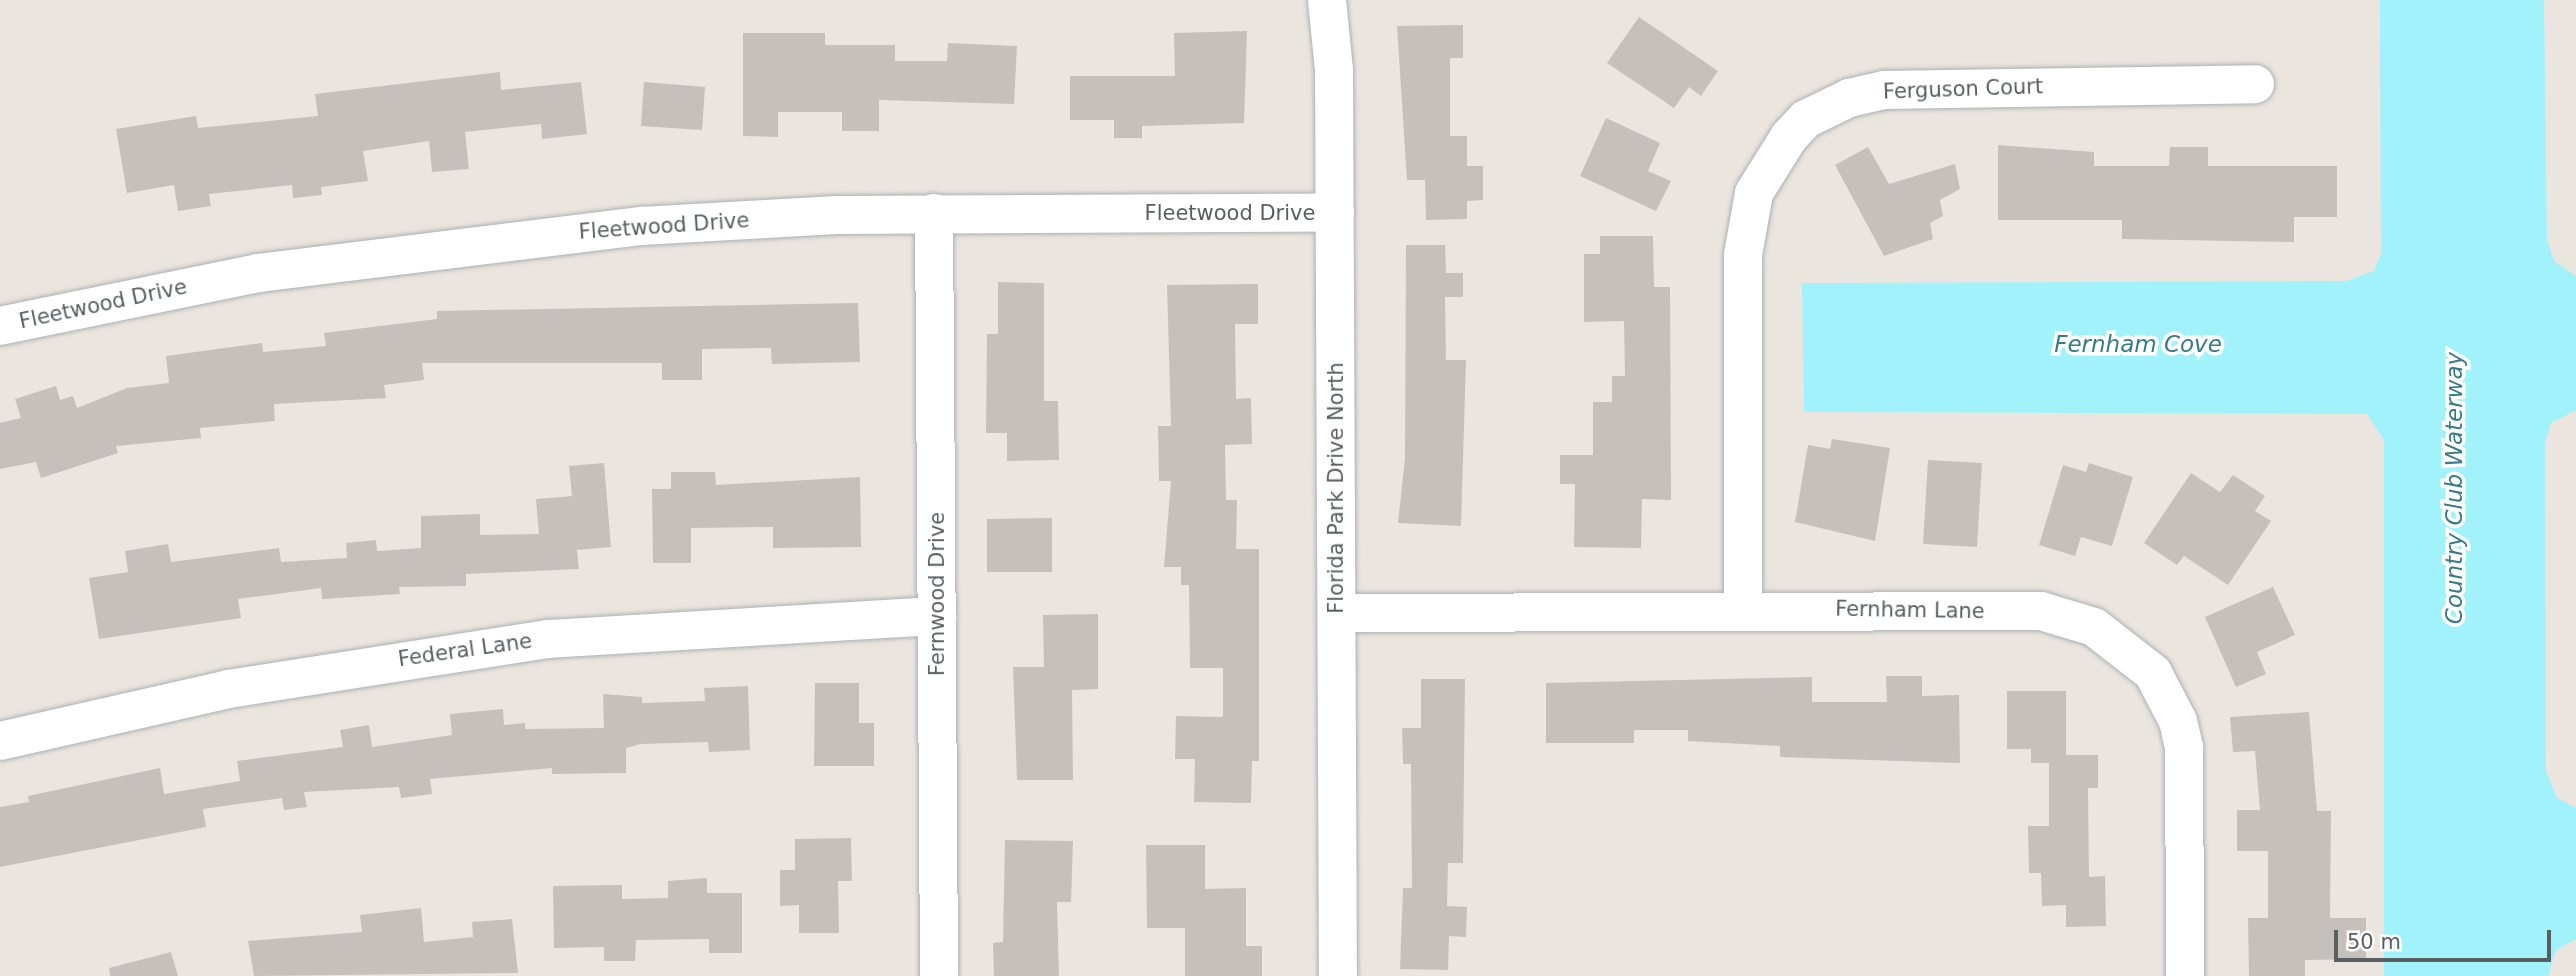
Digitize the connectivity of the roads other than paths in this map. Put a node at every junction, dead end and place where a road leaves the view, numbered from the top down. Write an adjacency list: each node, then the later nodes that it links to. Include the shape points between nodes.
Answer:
1 (1327, 0): 3 (street, Florida Park Drive North)
2 (2255, 83): 6 (street, Ferguson Court, via 1885,90 1849,98 1806,120 1789,137 1754,193 1743,255)
3 (1335, 212): 4 (street, Fleetwood Drive); 7 (street, Florida Park Drive North)
4 (934, 213): 5 (street, Fleetwood Drive, via 641,226 438,247 183,286); 8 (street, Fernwood Drive)
5 (0, 326)
6 (1742, 608): 7 (street, Fernham Lane); 12 (street, Fernham Lane, via 2040,611 2094,627 2136,653 2168,696 2184,748)
7 (1337, 613): 11 (street, Florida Park Drive North)
8 (937, 617): 9 (street, Federal Lane, via 698,625 521,642 228,689); 10 (street, Fernwood Drive)
9 (0, 741)
10 (939, 976)
11 (1338, 976)
12 (2185, 976)

